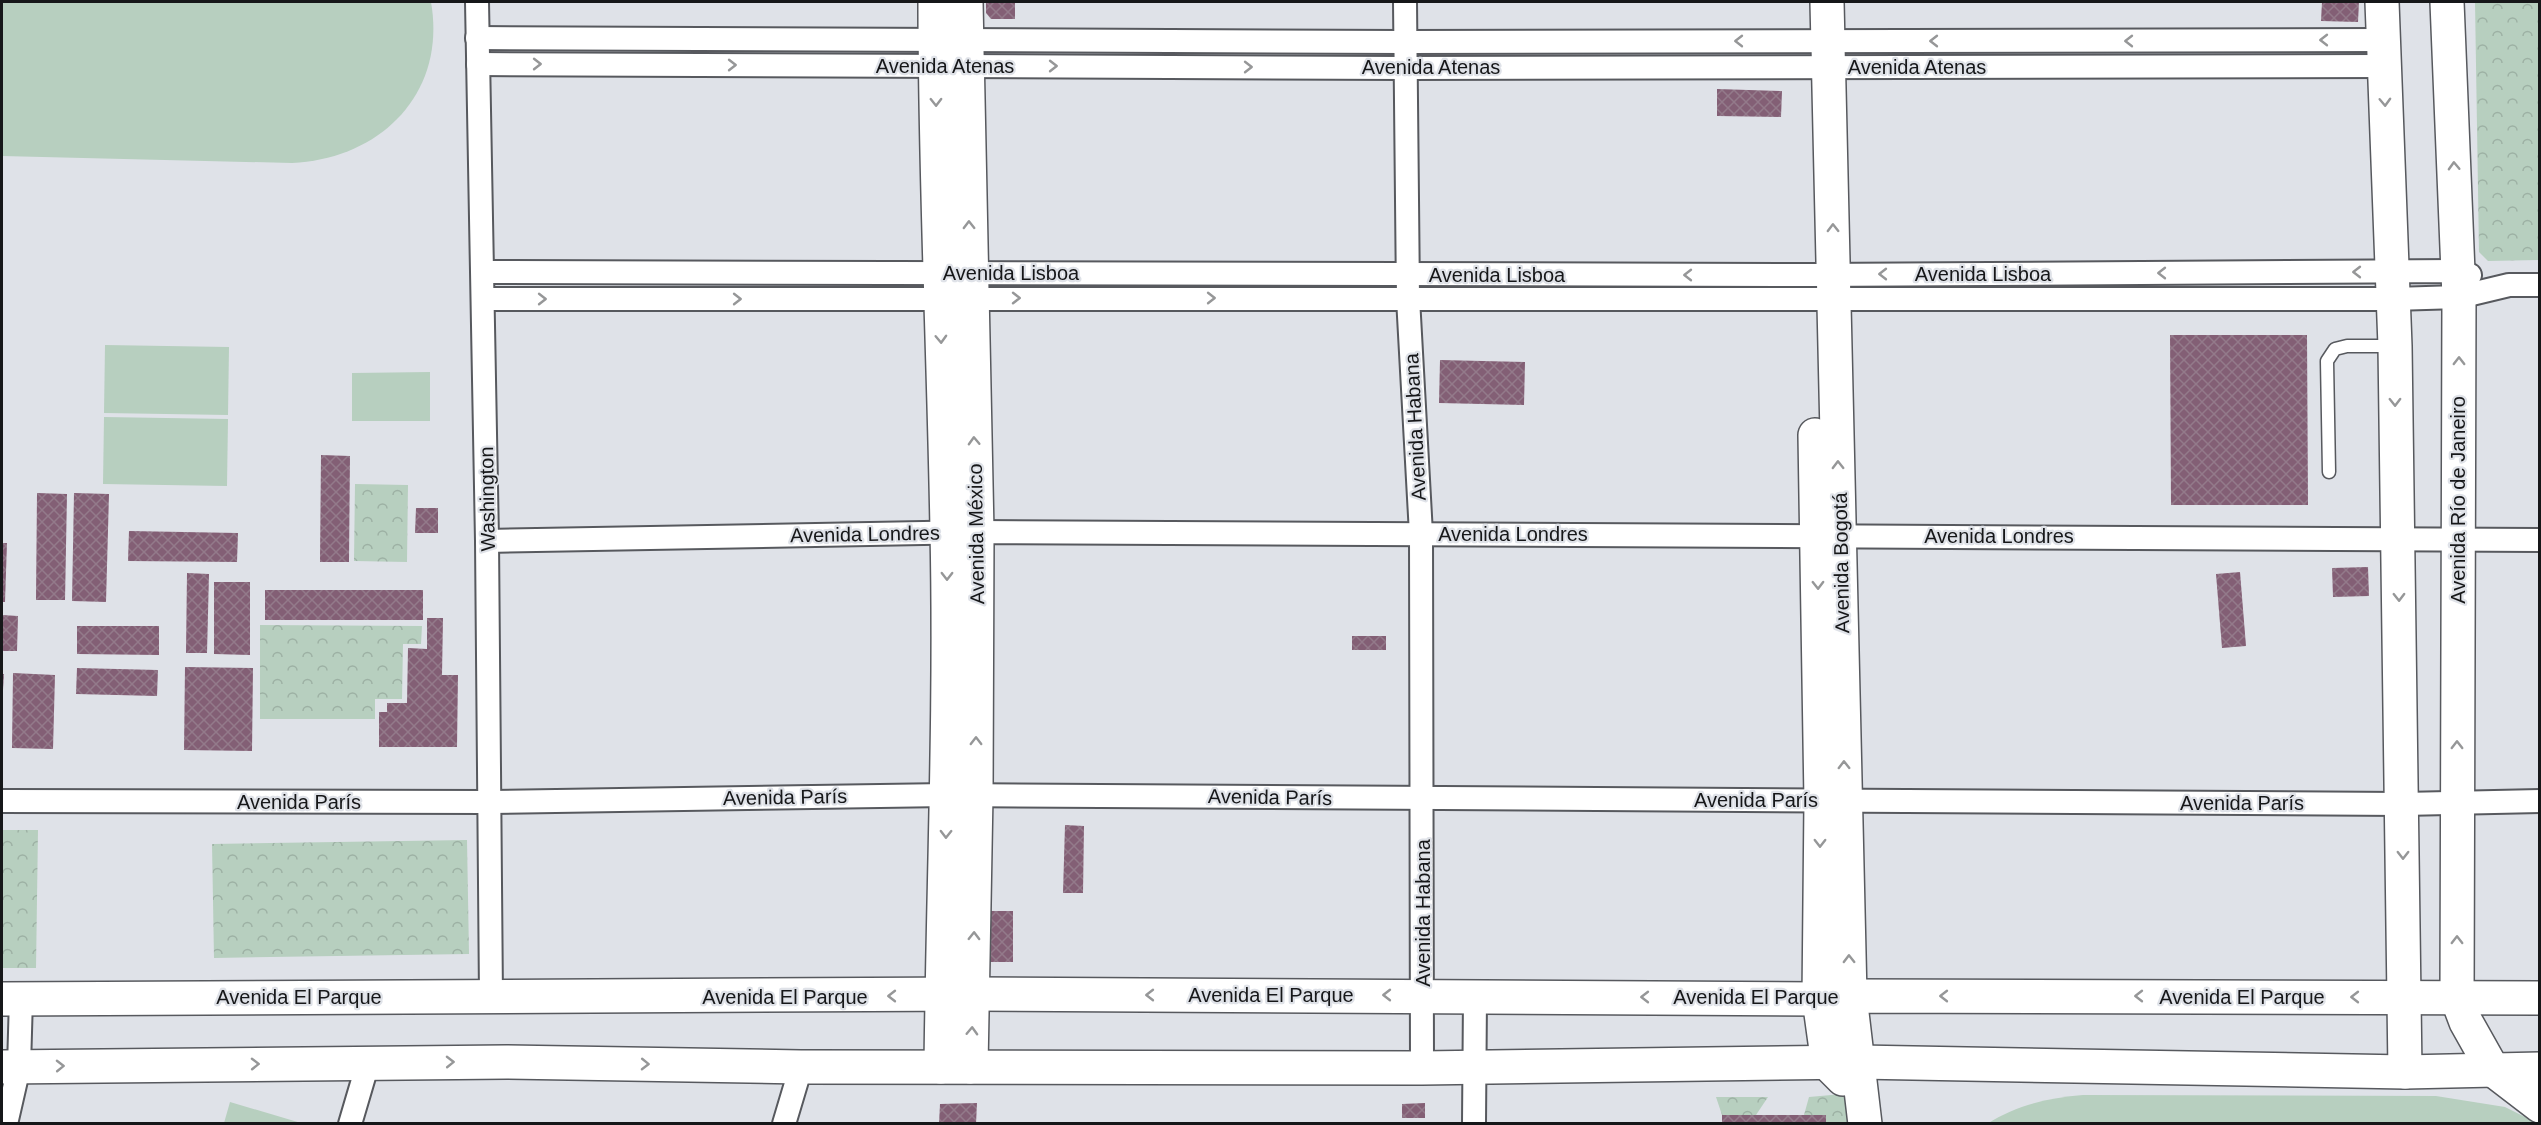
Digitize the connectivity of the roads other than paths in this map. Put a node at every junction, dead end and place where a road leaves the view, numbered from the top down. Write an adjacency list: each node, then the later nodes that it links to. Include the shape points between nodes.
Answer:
1 (477, 2): 9 (street, Washington)
2 (935, 2): 12 (street, Avenida México)
3 (966, 2): 11 (street, Avenida México)
4 (1405, 2): 10 (street, Avenida Habana)
5 (1806, 2): 14 (street, Avenida Bogotá)
6 (1827, 2): 14 (street, Avenida Bogotá)
7 (2382, 2): 13 (street)
8 (2447, 2): 19 (street, Avenida Río de Janeiro, one-way to 8)
9 (477, 38): 12 (street, Avenida Atenas); 15 (street, Washington)
10 (1404, 42): 11 (street, Avenida Atenas); 14 (street, Avenida Atenas, one-way to 10); 16 (street, Avenida Habana)
11 (967, 52): 12 (street, Avenida Atenas); 16 (street, Avenida Atenas, one-way to 16); 20 (street, Avenida México, one-way to 11)
12 (935, 53): 15 (street, Avenida Atenas, one-way to 12); 20 (street, Avenida México, one-way to 20)
13 (2383, 53): 14 (street, Avenida Atenas); 22 (street, one-way to 22)
14 (1818, 54): 16 (street, Avenida Atenas); 23 (street, Avenida Bogotá)
15 (478, 64): 17 (street, Washington)
16 (1404, 68): 18 (street, Avenida Habana)
17 (483, 272): 20 (street, Avenida Lisboa); 25 (street, Washington)
18 (1407, 275): 20 (street, Avenida Lisboa); 23 (street, Avenida Lisboa, one-way to 18); 24 (street, Avenida Habana)
19 (2458, 284): 21 (street, Avenida Lisboa); 22 (street, Avenida Lisboa); 32 (street, Avenida Río de Janeiro, one-way to 19)
20 (954, 285): 24 (street, Avenida Lisboa, one-way to 24); 25 (street, Avenida Lisboa, one-way to 20); 28 (street, Avenida México)
21 (2540, 285)
22 (2392, 286): 23 (street, Avenida Lisboa); 26 (street)
23 (1823, 287): 24 (street, Avenida Lisboa); 30 (street, Avenida Bogotá)
24 (1408, 298): 29 (street, Avenida Habana)
25 (484, 299): 34 (street, Washington)
26 (2395, 346): 27 (lane, via 2347,346 2336,349 2327,361); 31 (street, one-way to 31)
27 (2329, 472)
28 (962, 532): 29 (street, Avenida Londres); 34 (street, Avenida Londres); 35 (street, Avenida México)
29 (1420, 534): 30 (street, Avenida Londres); 36 (street, Avenida Habana)
30 (1829, 535): 31 (street, Avenida Londres); 37 (street, Avenida Bogotá)
31 (2397, 539): 32 (street, Avenida Londres); 42 (street, one-way to 42)
32 (2458, 539): 33 (street, Avenida Londres); 41 (street, Avenida Río de Janeiro, one-way to 32)
33 (2540, 540)
34 (488, 541): 40 (street, Washington)
35 (962, 795): 36 (street, Avenida París); 40 (street, Avenida París); 44 (street, Avenida México)
36 (1422, 799): 37 (street, Avenida París); 45 (street, Avenida Habana)
37 (1833, 800): 42 (street, Avenida París); 43 (street, Avenida Bogotá)
38 (2, 801): 40 (street, Avenida París)
39 (2540, 801): 41 (street, Avenida París)
40 (490, 802): 46 (street, Washington)
41 (2457, 802): 42 (street, Avenida París); 51 (street, Avenida Río de Janeiro, one-way to 41)
42 (2403, 804): 48 (street, one-way to 48)
43 (1829, 992): 47 (street, Avenida El Parque, one-way to 47); 48 (street, Avenida El Parque, one-way to 43); 53 (street, Avenida Bogotá)
44 (958, 995): 45 (street, Avenida El Parque, one-way to 44); 46 (street, Avenida El Parque, one-way to 46); 56 (street, Avenida México)
45 (1424, 995): 47 (street, Avenida El Parque); 57 (street, Avenida Habana)
46 (491, 996): 49 (street, Avenida El Parque)
47 (1475, 997): 58 (street)
48 (2403, 997): 51 (street, Avenida El Parque); 61 (street)
49 (11, 998): 54 (street)
50 (2540, 998): 51 (street, Avenida El Parque)
51 (2462, 1010): 59 (street); 62 (street, via 2458,1046)
52 (368, 1063): 54 (street, one-way to 52); 55 (street, one-way to 55); 66 (street)
53 (1844, 1063): 58 (street); 61 (street); 64 (street)
54 (10, 1067): 65 (street)
55 (801, 1067): 56 (street); 67 (street)
56 (956, 1067): 57 (street)
57 (1422, 1068): 58 (street)
58 (1474, 1068): 68 (street)
59 (2493, 1070): 60 (street); 62 (street); 63 (street)
60 (2540, 1070)
61 (2405, 1072): 62 (street)
62 (2444, 1072)
63 (2540, 1106)
64 (1864, 1112)
65 (6, 1124)
66 (350, 1124)
67 (784, 1124)
68 (1474, 1124)

